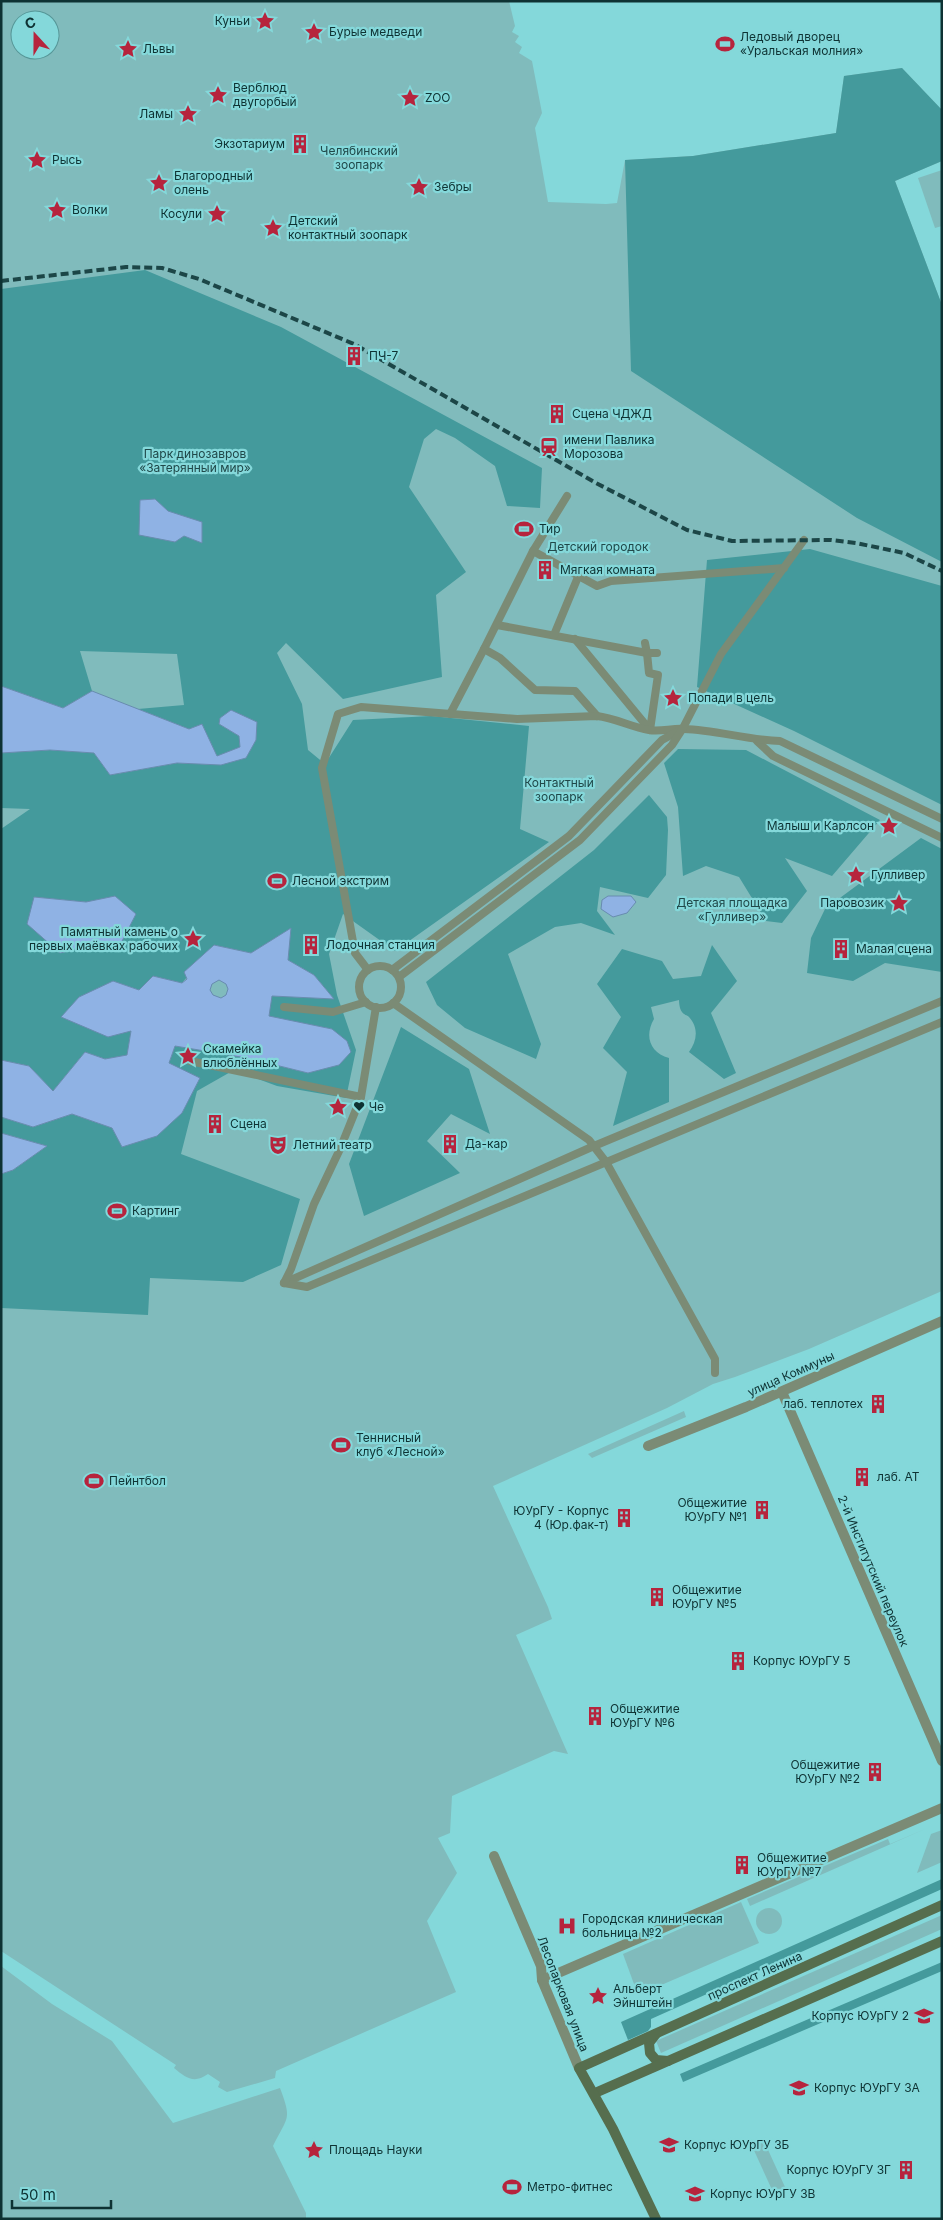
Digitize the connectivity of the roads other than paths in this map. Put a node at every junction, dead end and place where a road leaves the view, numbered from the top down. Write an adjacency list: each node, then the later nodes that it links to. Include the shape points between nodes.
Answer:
1 (567, 496): 3 (street)
2 (804, 540): 4 (street)
3 (533, 551): 5 (street); 6 (street)
4 (784, 568): 5 (street, via 611,581 597,586); 15 (street, via 721,654)
5 (578, 577): 7 (street)
6 (496, 625): 7 (street); 10 (street)
7 (554, 635): 8 (street)
8 (575, 638): 11 (street); 16 (street)
9 (645, 643): 11 (street)
10 (484, 648): 13 (street); 14 (street, via 535,690 575,691)
11 (647, 653): 12 (street); 16 (street, via 649,673 658,675)
12 (656, 653)
13 (450, 714): 14 (street, via 518,719); 20 (street, via 361,707 338,714 326,748 322,768 355,954)
14 (597, 716): 16 (street)
15 (683, 728): 16 (street); 17 (street); 21 (street, via 662,740 569,836); 22 (street, via 672,745 580,840)
16 (650, 730)
17 (757, 741): 18 (street, via 780,741); 19 (street, via 773,756)
18 (942, 818)
19 (942, 838)
20 (368, 970): 21 (street, via 380,966); 24 (street, via 360,982)
21 (392, 970): 22 (street)
22 (399, 977): 25 (street, via 400,994)
23 (942, 1001): 31 (street)
24 (366, 1002): 26 (street, via 334,1012); 27 (street)
25 (393, 1003): 27 (street); 31 (street)
26 (284, 1007)
27 (376, 1007): 30 (street)
28 (942, 1022): 32 (street)
29 (190, 1062): 30 (street)
30 (361, 1097): 33 (street)
31 (594, 1146): 32 (street); 33 (street)
32 (606, 1162): 33 (street, via 307,1287); 35 (street, via 715,1359)
33 (284, 1282)
34 (942, 1322): 36 (street, улица Коммуны)
35 (714, 1373)
36 (782, 1392): 37 (street, улица Коммуны); 38 (street, 2-й Институтский переулок)
37 (648, 1446)
38 (942, 1761)
39 (942, 1808): 43 (street)
40 (494, 1856): 43 (street, Лесопарковая улица, via 541,1966)
41 (942, 1905): 44 (main road, проспект Ленина)
42 (942, 1941): 45 (main road)
43 (542, 1980): 46 (street, Лесопарковая улица)
44 (657, 2034): 45 (main road, via 649,2043 650,2052 656,2060); 46 (main road, проспект Ленина)
45 (669, 2061): 47 (main road)
46 (579, 2068): 47 (main road, Лесопарковая улица)
47 (595, 2093): 48 (main road, Лесопарковая улица)
48 (656, 2219)

